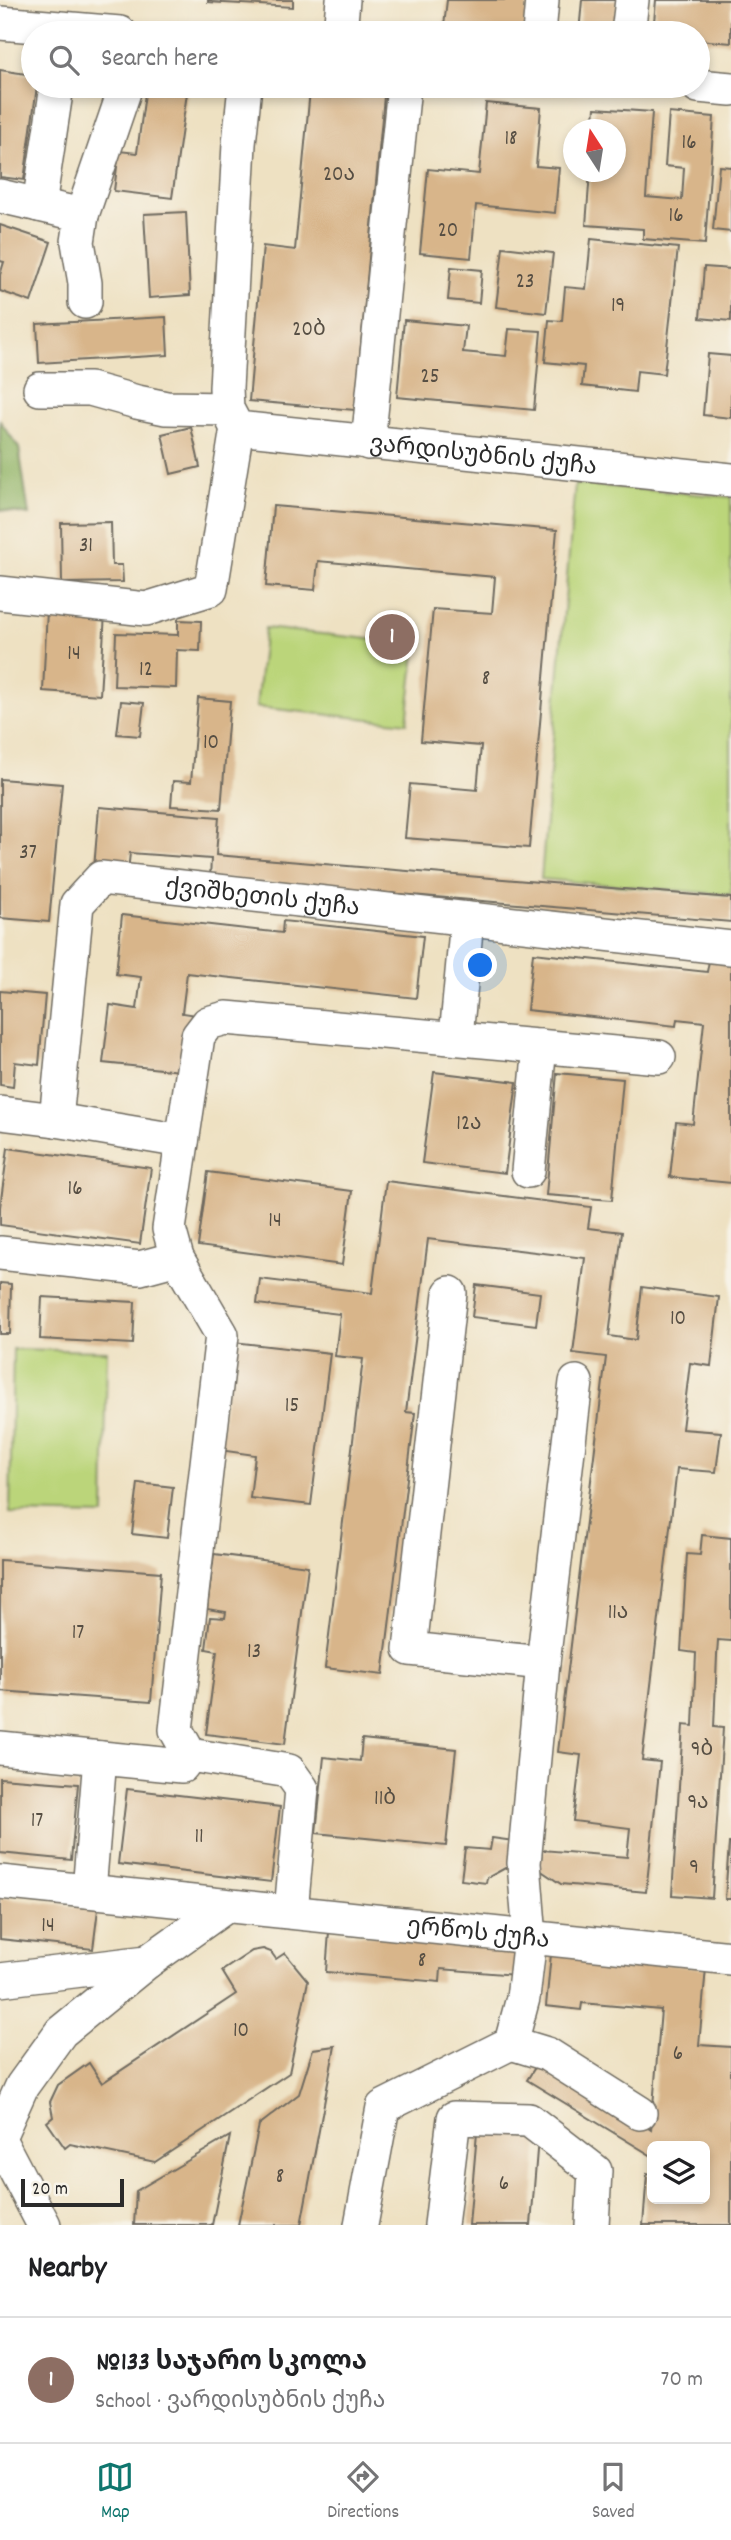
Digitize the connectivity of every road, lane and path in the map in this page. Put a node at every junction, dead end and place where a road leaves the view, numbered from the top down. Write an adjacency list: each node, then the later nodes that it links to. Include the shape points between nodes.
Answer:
1 (343, 0): 4 (street)
2 (542, 0): 5 (street)
3 (632, 0): 6 (street)
4 (341, 21)
5 (540, 21)
6 (629, 21)
7 (0, 23): 8 (street)
8 (21, 25)
9 (710, 87): 10 (street)
10 (731, 89)
11 (55, 98): 16 (street)
12 (121, 98): 17 (street)
13 (244, 98): 20 (street, via 226,388)
14 (403, 98): 21 (street)
15 (0, 196): 16 (street)
16 (39, 205): 17 (street)
17 (82, 215): 18 (street, via 78,242)
18 (85, 302)
19 (40, 389): 20 (street, ვარდისუბნის ქუჩა, via 90,389)
20 (232, 419): 21 (street, ვარდისუბნის ქუჩა); 23 (street, via 211,589 146,609)
21 (368, 443): 22 (street, ვარდისუბნის ქუჩა)
22 (731, 480)
23 (0, 593)
24 (467, 919): 25 (street, ქვიშხეთის ქუჩა); 26 (street); 30 (street, ქვიშხეთის ქუჩა, via 101,878 77,904)
25 (731, 948)
26 (456, 1037): 27 (street); 31 (street, via 226,1018 208,1023 198,1036)
27 (540, 1046): 28 (street); 32 (street)
28 (659, 1057)
29 (0, 1113): 30 (street)
30 (56, 1119): 31 (street)
31 (182, 1141): 34 (street, via 169,1228)
32 (528, 1171)
33 (0, 1253): 34 (street, via 141,1268)
34 (177, 1258): 39 (street, via 222,1335 176,1730)
35 (450, 1293): 37 (street, via 410,1649)
36 (576, 1382): 37 (street)
37 (543, 1663): 45 (street, via 524,1863)
38 (0, 1748): 40 (street)
39 (190, 1755): 40 (street, via 182,1766); 44 (street, via 289,1771 302,1789)
40 (100, 1758): 42 (street)
41 (0, 1882): 42 (street, ერწოს ქუჩა)
42 (89, 1891): 43 (street, ერწოს ქუჩა)
43 (226, 1906): 44 (street, ერწოს ქუჩა); 47 (street)
44 (292, 1912): 45 (street, ერწოს ქუჩა)
45 (530, 1937): 46 (street, ერწოს ქუჩა); 49 (street, via 523,1998)
46 (731, 1958)
47 (147, 1962): 48 (street); 51 (street, via 61,2032 22,2086)
48 (0, 1980)
49 (511, 2043): 50 (street, via 547,2053); 54 (street, via 383,2107)
50 (640, 2113)
51 (0, 2135)
52 (0, 2141): 53 (street)
53 (44, 2225)
54 (361, 2225)
55 (441, 2225): 56 (street, via 454,2118 529,2120 596,2171)
56 (592, 2225)

